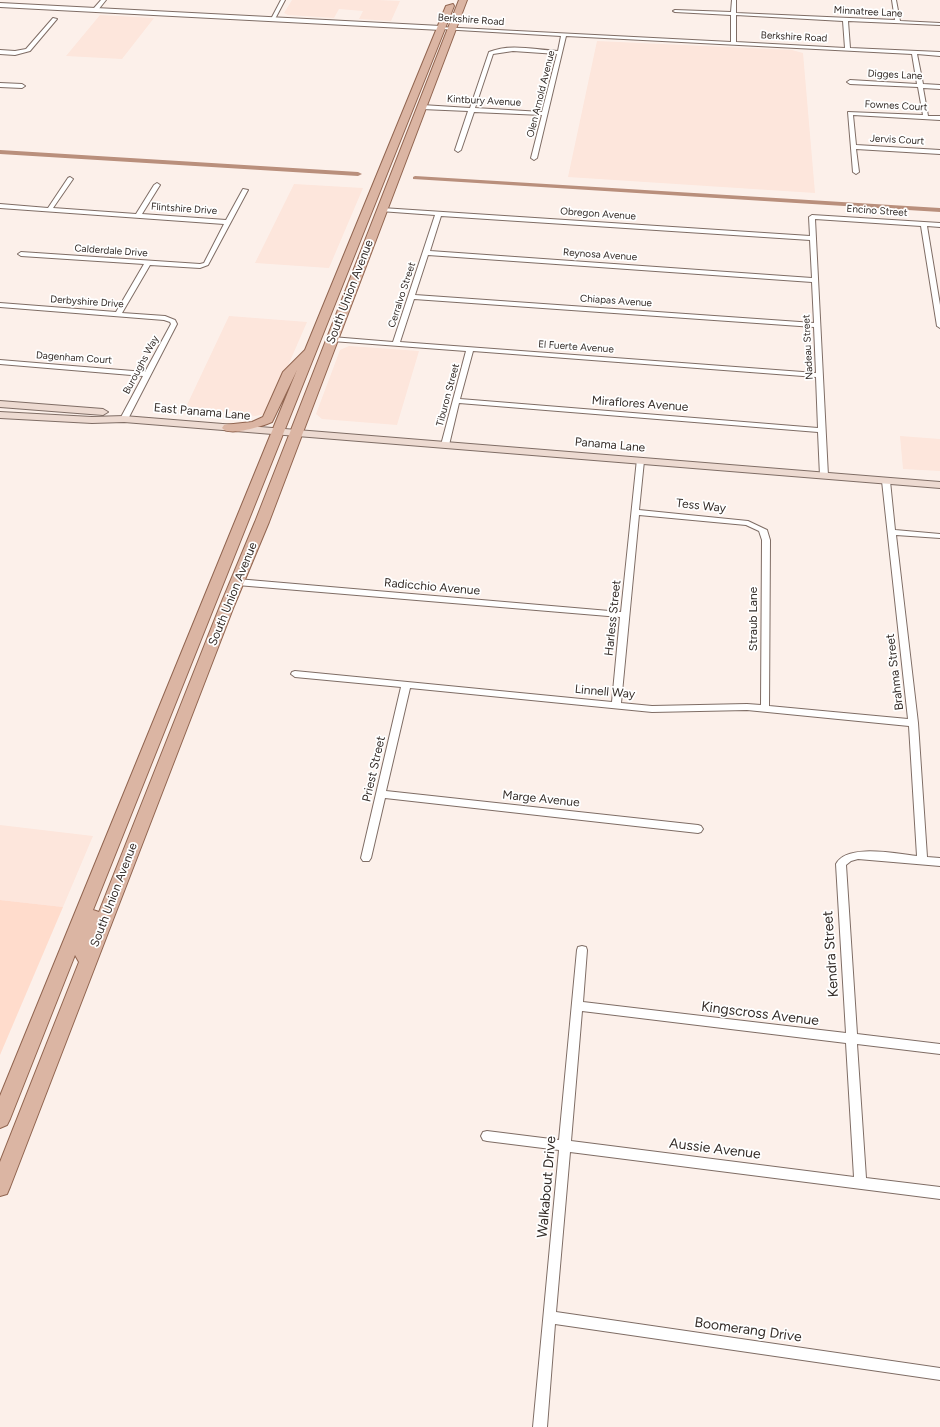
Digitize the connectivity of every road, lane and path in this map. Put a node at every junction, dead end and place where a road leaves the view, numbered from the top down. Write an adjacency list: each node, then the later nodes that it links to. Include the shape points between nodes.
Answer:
1 (104, 0): 8 (street)
2 (283, 0): 11 (street)
3 (453, 0): 16 (main road, South Union Avenue)
4 (464, 0): 17 (main road, South Union Avenue)
5 (734, 0): 10 (street)
6 (894, 0): 14 (street)
7 (0, 5): 8 (street, Berkshire Road)
8 (96, 9): 11 (street, Berkshire Road)
9 (675, 11): 10 (street, Minnatree Lane)
10 (734, 14): 13 (street, Minnatree Lane); 19 (street)
11 (273, 18): 16 (street, Berkshire Road)
12 (55, 19): 21 (street, via 28,50 20,53)
13 (845, 19): 14 (street, Minnatree Lane); 20 (street)
14 (898, 22): 15 (street, Minnatree Lane)
15 (940, 24)
16 (441, 28): 17 (street, Berkshire Road); 63 (main road, South Union Avenue)
17 (452, 29): 18 (street, Berkshire Road); 30 (main road, South Union Avenue)
18 (564, 35): 19 (street, Berkshire Road); 22 (street, Olen Arnold Avenue)
19 (732, 43): 20 (street, Berkshire Road)
20 (848, 49): 23 (street, Berkshire Road)
21 (0, 52)
22 (560, 53): 31 (street, via 493,51); 32 (street, Olen Arnold Avenue)
23 (914, 53): 24 (street, Berkshire Road); 28 (street)
24 (940, 54)
25 (850, 82): 28 (street, Digges Lane)
26 (0, 85): 27 (street)
27 (22, 86)
28 (920, 86): 29 (street, Digges Lane); 33 (street)
29 (940, 87)
30 (422, 107): 31 (street, Kintbury Avenue); 45 (main road, South Union Avenue)
31 (472, 110): 32 (street, Kintbury Avenue); 36 (street)
32 (545, 114): 38 (street, Olen Arnold Avenue)
33 (926, 117): 34 (street, Fownes Court); 35 (street, Fownes Court, via 850,113)
34 (940, 118)
35 (854, 147): 37 (street, Jervis Court); 39 (street)
36 (458, 150)
37 (940, 152)
38 (534, 158)
39 (856, 172)
40 (70, 179): 44 (street)
41 (157, 184): 47 (street)
42 (245, 190): 49 (street)
43 (0, 206): 44 (street, Flintshire Drive)
44 (49, 210): 47 (street, Flintshire Drive)
45 (382, 210): 46 (street, Obregon Avenue); 64 (main road, South Union Avenue)
46 (439, 213): 52 (street, Obregon Avenue); 53 (street)
47 (138, 216): 49 (street, Flintshire Drive)
48 (812, 217): 50 (street, Encino Street); 52 (street, Nadeau Street)
49 (228, 222): 55 (street, Calderdale Drive, via 206,264)
50 (924, 224): 51 (street, Encino Street); 62 (street)
51 (940, 225)
52 (813, 238): 56 (street, Nadeau Street)
53 (426, 253): 56 (street, Reynosa Avenue); 57 (street, Cerralvo Street)
54 (21, 254): 55 (street, Calderdale Drive)
55 (148, 264): 59 (street)
56 (815, 280): 61 (street, Nadeau Street)
57 (413, 297): 61 (street, Chiapas Avenue); 65 (street, Cerralvo Street)
58 (0, 305): 59 (street, Derbyshire Drive)
59 (118, 314): 60 (street, Derbyshire Drive)
60 (173, 321): 71 (street, Buroughs Way, via 174,324)
61 (817, 325): 72 (street, Nadeau Street)
62 (940, 326)
63 (320, 328): 67 (main road, South Union Avenue); 70 (main road, via 324,328 326,332 316,359)
64 (332, 339): 65 (street, El Fuerte Avenue); 70 (main road, South Union Avenue)
65 (396, 344): 66 (street, El Fuerte Avenue)
66 (470, 349): 72 (street, El Fuerte Avenue); 73 (street, Tiburon Street)
67 (311, 350): 69 (main road, South Union Avenue); 79 (main road, via 289,372 268,419 254,425)
68 (0, 362): 71 (street, Dagenham Court)
69 (304, 366): 81 (main road, South Union Avenue); 82 (main road, via 308,377 291,425)
70 (320, 373): 82 (main road, South Union Avenue)
71 (146, 374): 78 (street, Buroughs Way)
72 (820, 375): 80 (street, Nadeau Street)
73 (457, 401): 80 (street, Miraflores Avenue); 83 (street, Tiburon Street)
74 (0, 404): 76 (main road, East Panama Lane)
75 (0, 410): 76 (main road, via 71,414)
76 (98, 412): 78 (main road, East Panama Lane)
77 (0, 415): 78 (main road, East Panama Lane, via 92,420)
78 (124, 419): 79 (main road, East Panama Lane)
79 (228, 428): 81 (main road, East Panama Lane)
80 (822, 430): 85 (street, Nadeau Street)
81 (278, 432): 82 (main road, Panama Lane); 88 (main road, via 285,436 274,470); 100 (main road, South Union Avenue)
82 (296, 433): 83 (main road, Panama Lane); 88 (main road, South Union Avenue)
83 (445, 445): 84 (main road, Panama Lane)
84 (640, 461): 85 (main road, Panama Lane); 89 (street)
85 (824, 476): 86 (main road, Panama Lane)
86 (886, 481): 87 (main road, Panama Lane); 91 (street, Brahma Street)
87 (940, 485)
88 (274, 492): 93 (main road, South Union Avenue)
89 (635, 512): 90 (street, Tess Way, via 748,523); 94 (street, Harless Street)
90 (763, 530): 98 (street, Straub Lane, via 766,540)
91 (891, 532): 92 (street); 99 (street, Brahma Street)
92 (940, 536)
93 (236, 582): 94 (street, Radicchio Avenue); 103 (main road, South Union Avenue)
94 (625, 615): 97 (street, Harless Street)
95 (295, 674): 96 (street, Linnell Way)
96 (406, 685): 97 (street, Linnell Way); 101 (street, Priest Street)
97 (616, 706): 98 (street, Linnell Way, via 652,709)
98 (765, 708): 99 (street, Linnell Way)
99 (913, 723): 105 (street, Brahma Street)
100 (144, 764): 103 (main road, via 150,773 124,839); 107 (main road, South Union Avenue)
101 (381, 794): 102 (street, Marge Avenue); 104 (street, Priest Street)
102 (698, 830)
103 (129, 854): 109 (main road, South Union Avenue)
104 (366, 858)
105 (922, 860): 106 (street); 111 (street, Kendra Street, via 858,855 848,858 841,864)
106 (940, 862)
107 (99, 874): 109 (main road, via 106,884 81,949); 113 (main road, South Union Avenue)
108 (582, 950): 110 (street, Walkabout Drive)
109 (88, 961): 117 (main road, South Union Avenue)
110 (576, 1006): 111 (street, Kingscross Avenue); 115 (street, Walkabout Drive)
111 (852, 1040): 112 (street, Kingscross Avenue); 116 (street, Kendra Street)
112 (940, 1049)
113 (0, 1119)
114 (487, 1136): 115 (street, Aussie Avenue)
115 (566, 1146): 116 (street, Aussie Avenue); 119 (street, Walkabout Drive)
116 (860, 1182): 118 (street, Aussie Avenue)
117 (0, 1187)
118 (940, 1193)
119 (551, 1317): 120 (street, Boomerang Drive); 121 (street, Walkabout Drive)
120 (940, 1374)
121 (540, 1427)

